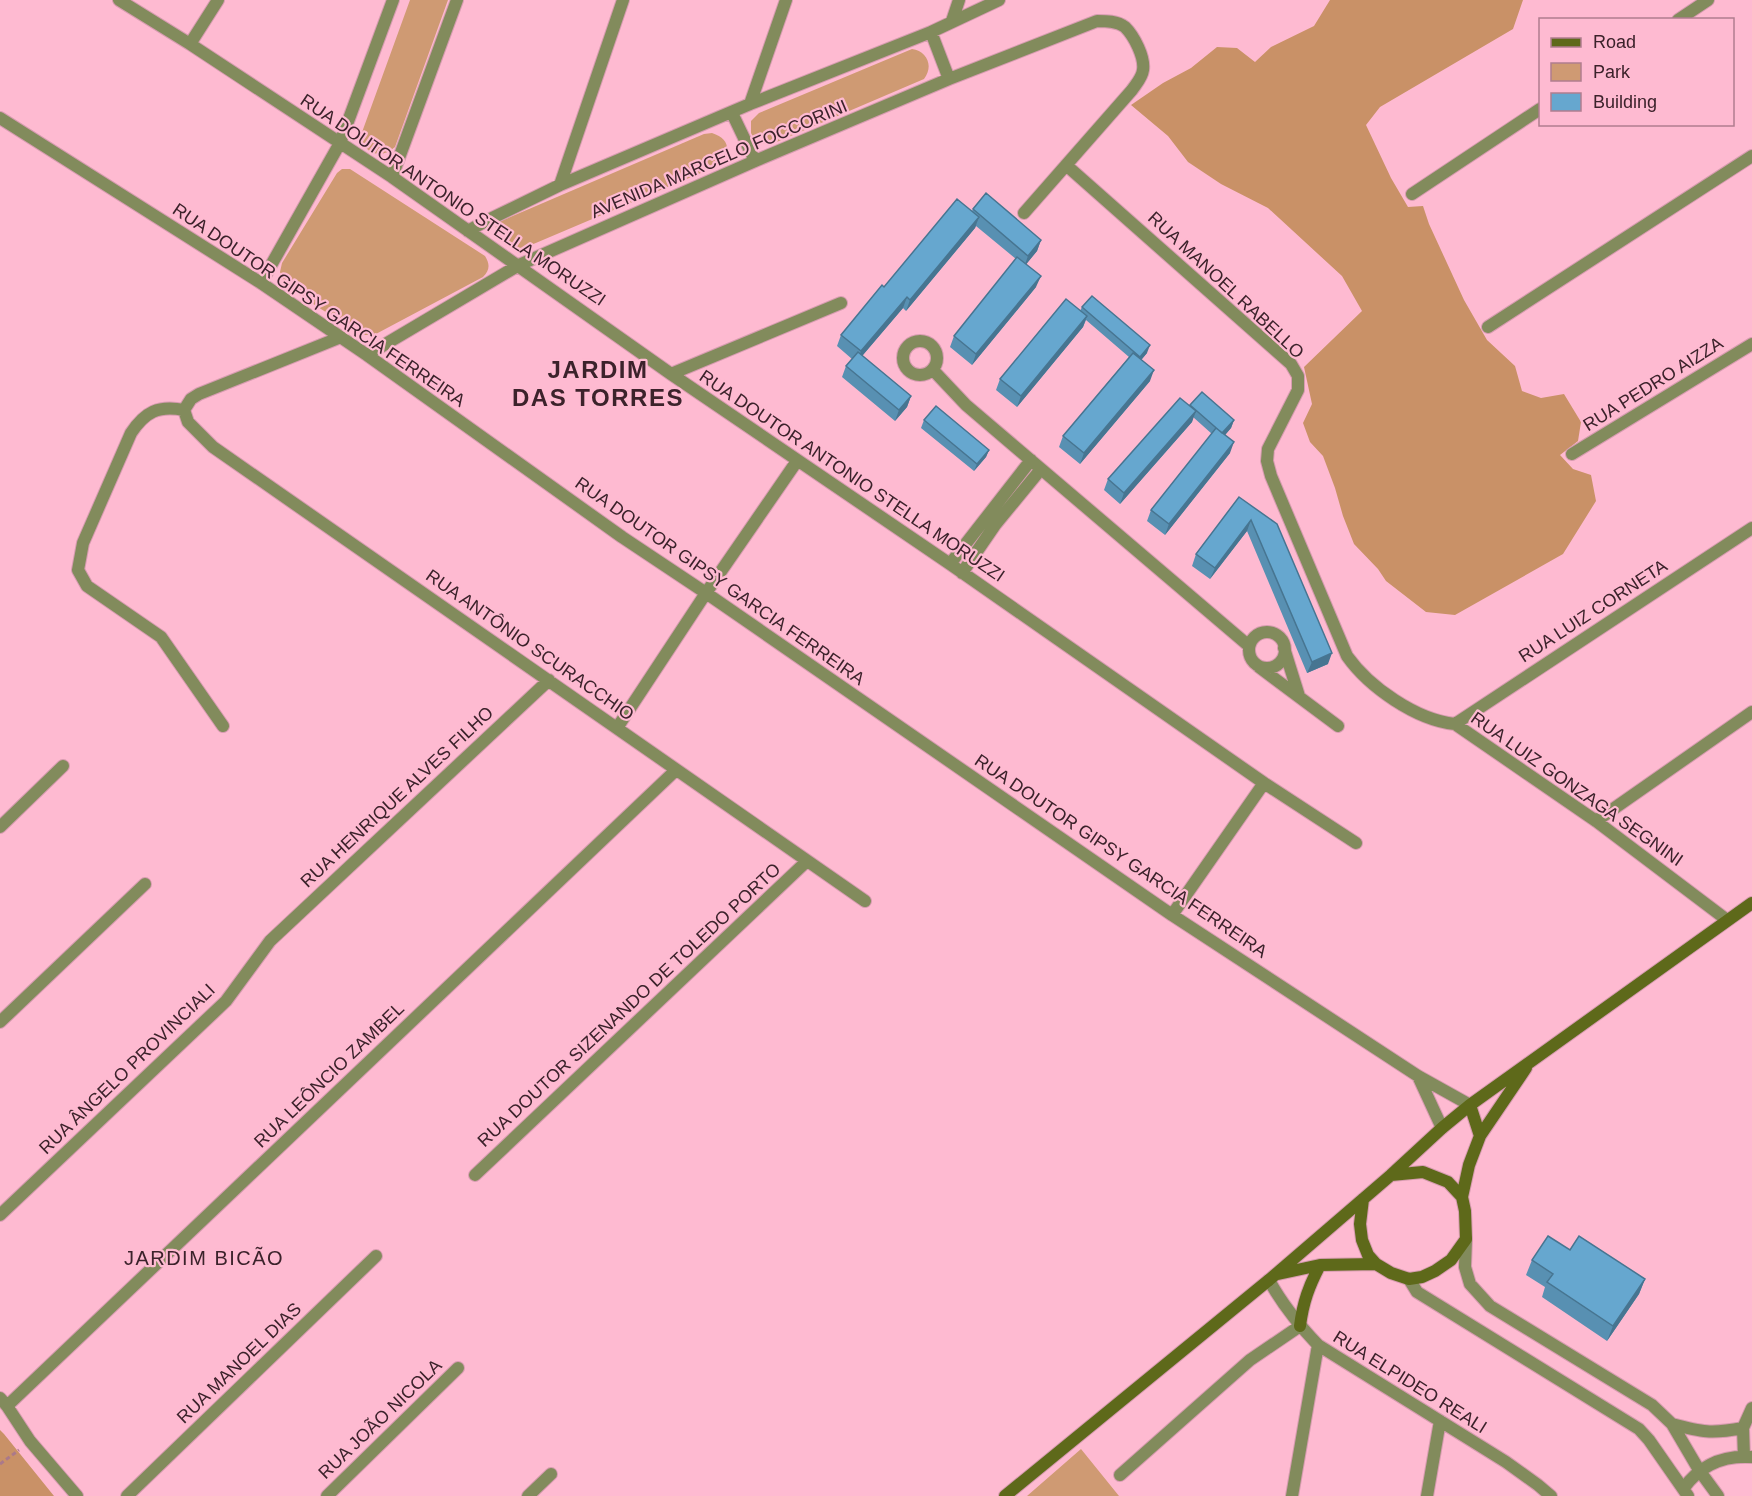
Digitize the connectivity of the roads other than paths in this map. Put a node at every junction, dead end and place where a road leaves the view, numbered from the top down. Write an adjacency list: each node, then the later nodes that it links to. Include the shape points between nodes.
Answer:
1 (119, 0): 13 (street, RUA DOUTOR ANTONIO STELLA MORUZZI)
2 (218, 0): 13 (street)
3 (393, 0): 19 (street)
4 (457, 0): 23 (street)
5 (623, 0): 24 (street)
6 (786, 0): 15 (street)
7 (959, 0): 11 (street)
8 (999, 0): 11 (street, AVENIDA MARCELO FOCCORINI)
9 (1708, 0): 10 (street)
10 (1681, 18)
11 (952, 21): 12 (street, AVENIDA MARCELO FOCCORINI)
12 (931, 32): 14 (street); 15 (street, AVENIDA MARCELO FOCCORINI)
13 (190, 44): 19 (street, RUA DOUTOR ANTONIO STELLA MORUZZI)
14 (949, 79): 21 (street, AVENIDA MARCELO FOCCORINI); 22 (street, AVENIDA MARCELO FOCCORINI, via 1097,21 1124,27 1137,46 1144,67 1142,75)
15 (750, 104): 17 (street, AVENIDA MARCELO FOCCORINI)
16 (1539, 111): 25 (street)
17 (732, 113): 21 (street); 24 (street, AVENIDA MARCELO FOCCORINI)
18 (0, 118): 29 (street, RUA DOUTOR GIPSY GARCIA FERREIRA)
19 (340, 143): 23 (street, RUA DOUTOR ANTONIO STELLA MORUZZI); 29 (street)
20 (1752, 156): 31 (street)
21 (755, 161): 28 (street, AVENIDA MARCELO FOCCORINI)
22 (1066, 165): 26 (street); 50 (street, RUA MANOEL RABELLO, via 1291,364 1298,376 1298,390 1268,449 1267,461 1347,656)
23 (392, 177): 27 (street, RUA DOUTOR ANTONIO STELLA MORUZZI)
24 (560, 184): 27 (street, AVENIDA MARCELO FOCCORINI)
25 (1412, 194)
26 (1023, 213)
27 (468, 231): 28 (street, RUA DOUTOR ANTONIO STELLA MORUZZI)
28 (519, 265): 34 (street, AVENIDA MARCELO FOCCORINI); 36 (street, RUA DOUTOR ANTONIO STELLA MORUZZI)
29 (261, 283): 32 (street, RUA DOUTOR GIPSY GARCIA FERREIRA)
30 (841, 303): 36 (street)
31 (1488, 327)
32 (340, 337): 34 (street, RUA DOUTOR GIPSY GARCIA FERREIRA); 37 (street, via 199,394)
33 (1752, 344): 38 (street, RUA PEDRO AIZZA)
34 (367, 355): 45 (street, RUA DOUTOR GIPSY GARCIA FERREIRA)
35 (933, 370): 39 (street, via 966,405)
36 (671, 374): 40 (street, RUA DOUTOR ANTONIO STELLA MORUZZI)
37 (184, 410): 49 (street, RUA ANTÔNIO SCURACCHIO, via 188,422 213,447); 54 (street, via 170,407 153,412 141,418 131,433 83,543 78,570 87,586 161,637)
38 (1572, 454)
39 (1031, 460): 41 (street); 43 (street)
40 (797, 461): 43 (street, RUA DOUTOR ANTONIO STELLA MORUZZI); 45 (street)
41 (1041, 469): 44 (street); 46 (street)
42 (1752, 528): 53 (street, RUA LUIZ CORNETA)
43 (950, 564): 44 (street, RUA DOUTOR ANTONIO STELLA MORUZZI)
44 (962, 573): 59 (street, RUA DOUTOR ANTONIO STELLA MORUZZI)
45 (706, 593): 56 (street); 67 (street, RUA DOUTOR GIPSY GARCIA FERREIRA)
46 (1249, 646): 47 (street, via 1258,635 1272,633); 48 (street)
47 (1284, 648): 48 (street, via 1276,666); 51 (street)
48 (1256, 665): 51 (street)
49 (549, 680): 56 (street, RUA ANTÔNIO SCURACCHIO); 69 (street, RUA HENRIQUE ALVES FILHO)
50 (1369, 681): 53 (street, RUA LUIZ GONZAGA SEGNINI, via 1415,711 1439,722)
51 (1299, 696): 55 (street)
52 (1752, 712): 60 (street)
53 (1455, 724): 60 (street, RUA LUIZ GONZAGA SEGNINI)
54 (224, 726)
55 (1338, 726)
56 (617, 728): 58 (street, RUA ANTÔNIO SCURACCHIO)
57 (63, 766): 61 (street)
58 (676, 770): 63 (street, RUA ANTÔNIO SCURACCHIO); 90 (street, RUA LEÔNCIO ZAMBEL)
59 (1263, 783): 62 (street, RUA DOUTOR ANTONIO STELLA MORUZZI); 67 (street)
60 (1596, 821): 68 (street, RUA LUIZ GONZAGA SEGNINI)
61 (0, 827)
62 (1356, 843)
63 (807, 861): 65 (street, RUA ANTÔNIO SCURACCHIO); 76 (street, RUA DOUTOR SIZENANDO DE TOLEDO PORTO)
64 (145, 884): 70 (street)
65 (865, 901)
66 (1752, 903): 68 (main road)
67 (1172, 915): 72 (street, RUA DOUTOR GIPSY GARCIA FERREIRA)
68 (1727, 920): 71 (main road)
69 (270, 940): 80 (street, RUA ÂNGELO PROVINCIALI, via 226,1001)
70 (0, 1022)
71 (1530, 1062): 73 (main road); 75 (main road)
72 (1418, 1076): 73 (street, RUA DOUTOR GIPSY GARCIA FERREIRA); 74 (street)
73 (1470, 1105): 74 (main road); 75 (main road)
74 (1442, 1128): 77 (main road)
75 (1480, 1136): 78 (main road)
76 (475, 1175)
77 (1391, 1175): 78 (main road, via 1423,1172 1448,1182); 79 (main road)
78 (1462, 1197): 81 (main road)
79 (1363, 1199): 84 (main road, via 1362,1240); 85 (main road)
80 (0, 1215)
81 (1466, 1239): 86 (main road, via 1451,1260 1422,1277); 93 (street, via 1465,1267 1470,1284 1490,1306 1652,1405)
82 (376, 1256): 101 (street, RUA MANOEL DIAS)
83 (1320, 1264): 84 (main road); 85 (main road); 87 (main road, via 1303,1303)
84 (1376, 1264): 86 (main road)
85 (1271, 1277): 87 (street, RUA ELPIDEO REALI, via 1276,1293); 104 (main road)
86 (1408, 1279): 99 (street, via 1417,1292 1639,1429)
87 (1300, 1326): 88 (street, RUA ELPIDEO REALI); 98 (street, via 1250,1360)
88 (1318, 1345): 92 (street, RUA ELPIDEO REALI); 105 (street)
89 (458, 1368): 102 (street, RUA JOÃO NICOLA)
90 (4, 1402): 100 (street, via 30,1441)
91 (1752, 1408): 94 (street)
92 (1440, 1421): 106 (street); 107 (street, RUA ELPIDEO REALI)
93 (1672, 1424): 94 (street, via 1717,1433); 96 (street)
94 (1743, 1428): 95 (street)
95 (1748, 1457): 96 (street, via 1720,1460)
96 (1699, 1470): 99 (street); 108 (street)
97 (551, 1474): 103 (street)
98 (1120, 1474)
99 (1686, 1493)
100 (77, 1496)
101 (127, 1496)
102 (327, 1496)
103 (528, 1496)
104 (1005, 1496)
105 (1292, 1496)
106 (1427, 1496)
107 (1551, 1496)
108 (1718, 1496)

